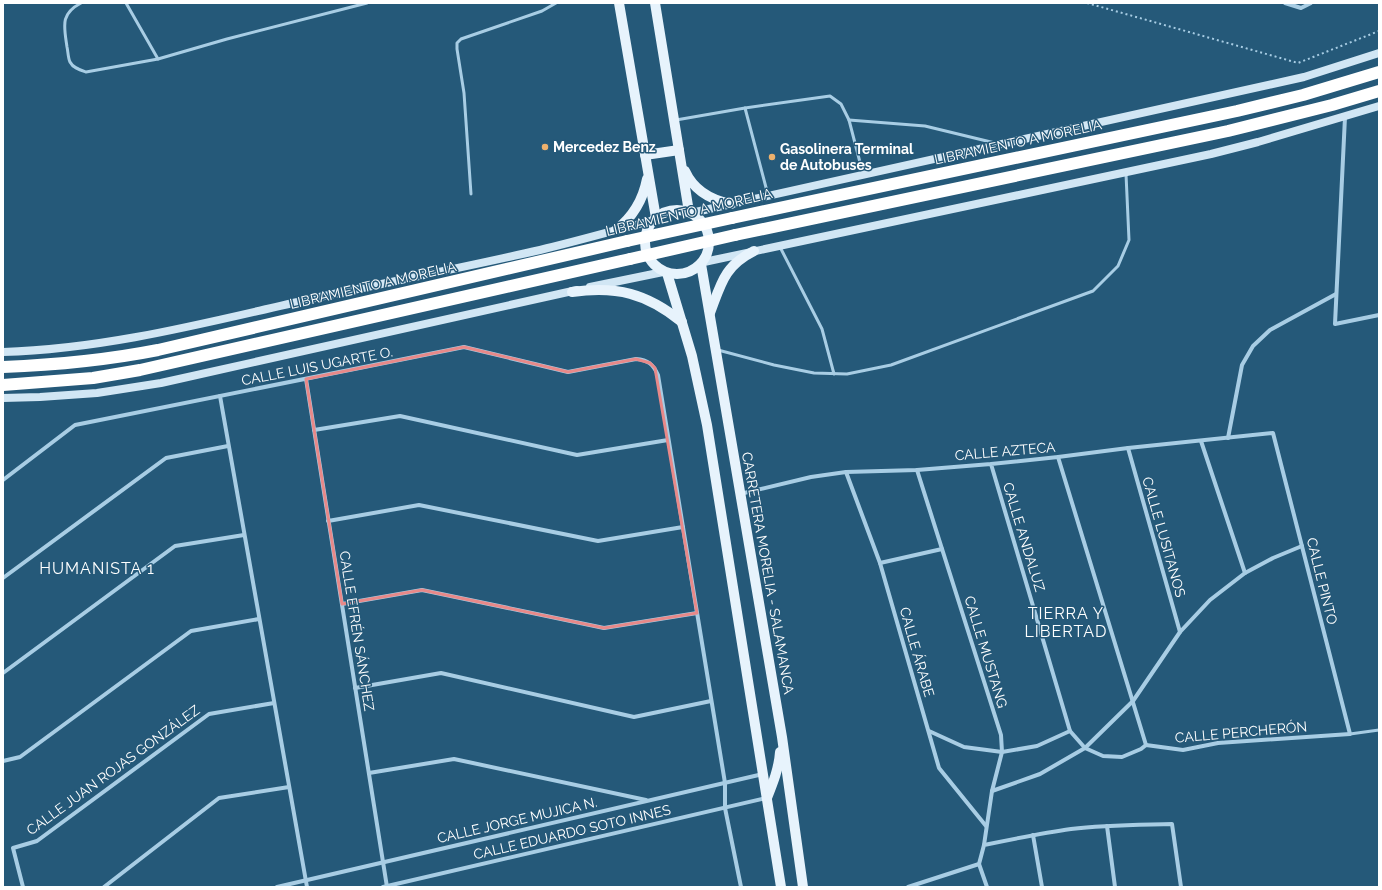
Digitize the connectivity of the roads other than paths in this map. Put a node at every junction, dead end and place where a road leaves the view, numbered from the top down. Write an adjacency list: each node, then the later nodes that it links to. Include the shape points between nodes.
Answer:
1 (81, 3): 10 (lane, via 71,8 66,18 65,30 70,62 75,68 86,72)
2 (126, 3): 10 (lane)
3 (367, 3): 10 (lane)
4 (556, 3): 25 (lane, via 542,11 458,42)
5 (619, 3): 20 (main road)
6 (655, 3): 16 (main road)
7 (1285, 3): 8 (street, via 1301,8)
8 (1312, 3)
9 (1379, 52): 18 (main road, via 1304,77)
10 (158, 58)
11 (1379, 72): 42 (highway, LIBRAMIENTO A MORELIA, bridge, via 1303,95 1237,111 627,241 158,350 116,358)
12 (1379, 91): 45 (highway, bridge, via 1235,129 735,235 140,370 93,378)
13 (1379, 106): 15 (main road)
14 (745, 108): 16 (lane); 17 (lane, via 830,96 841,104); 26 (lane)
15 (1345, 117): 23 (main road, via 1258,142); 36 (street)
16 (674, 120): 19 (main road)
17 (849, 120): 18 (lane, via 924,126); 24 (lane)
18 (1001, 144): 24 (main road)
19 (679, 150): 20 (main road); 21 (main road)
20 (645, 155): 22 (main road)
21 (682, 162): 27 (main road, via 685,173 700,191 709,197); 28 (main road)
22 (647, 167): 29 (main road); 30 (main road, via 640,202 626,222)
23 (1126, 172): 31 (main road); 43 (lane, via 1129,240 1118,266 1093,291 890,365 847,374)
24 (863, 174): 26 (main road)
25 (472, 194)
26 (768, 195): 27 (main road)
27 (731, 204): 28 (main road)
28 (690, 212): 29 (main road, via 671,211); 33 (main road, via 705,225 710,237 709,250)
29 (655, 219): 30 (main road); 34 (main road, via 647,230 645,248 650,260)
30 (616, 230): 41 (main road, via 542,250 167,332 114,342)
31 (779, 246): 32 (main road); 43 (lane, via 822,329)
32 (754, 251): 33 (main road); 37 (main road, via 735,263 728,272)
33 (702, 263): 34 (main road, via 687,273 675,275); 37 (main road, CARRETERA MORELIA - SALAMANCA)
34 (665, 272): 35 (main road); 39 (main road)
35 (572, 292): 39 (main road, via 605,289 631,293 667,310); 47 (main road, via 161,383 97,393)
36 (1336, 294): 38 (street, via 1335,324); 50 (street, via 1270,330 1253,346 1242,365)
37 (709, 314): 40 (main road, CARRETERA MORELIA - SALAMANCA)
38 (1379, 315)
39 (682, 322): 88 (main road, via 707,425)
40 (716, 350): 43 (lane, via 814,374); 60 (main road, CARRETERA MORELIA - SALAMANCA)
41 (3, 352)
42 (3, 367)
43 (834, 374)
44 (306, 379): 46 (street, CALLE LUIS UGARTE O.); 48 (street, CALLE EFRÉN SÁNCHEZ); 51 (street, CALLE LUIS UGARTE O., via 464,347 568,372 636,359 643,360 650,363 658,375)
45 (3, 385)
46 (220, 396): 53 (street); 59 (street, CALLE LUIS UGARTE O., via 75,425)
47 (3, 398)
48 (314, 430): 51 (street, via 400,416 577,455); 61 (street, CALLE EFRÉN SÁNCHEZ)
49 (1273, 434): 50 (street, CALLE AZTECA); 64 (street, CALLE PINTO)
50 (1228, 438): 52 (street, CALLE AZTECA)
51 (668, 440): 62 (street)
52 (1201, 441): 54 (street, CALLE AZTECA); 67 (street)
53 (228, 446): 63 (street); 68 (street, via 166,458)
54 (1128, 448): 55 (street, CALLE AZTECA); 72 (street, CALLE LUSITANOS)
55 (1058, 457): 56 (street, CALLE AZTECA); 76 (street)
56 (991, 464): 57 (street, CALLE AZTECA); 80 (street, CALLE ANDALUZ)
57 (917, 470): 58 (street, CALLE AZTECA); 65 (street, CALLE MUSTANG)
58 (846, 472): 60 (street, CALLE AZTECA, via 812,477); 66 (street, CALLE ÁRABE)
59 (3, 480)
60 (740, 494): 82 (main road, CARRETERA MORELIA - SALAMANCA)
61 (328, 521): 62 (street, via 419,505 598,541); 69 (street, CALLE EFRÉN SÁNCHEZ)
62 (683, 527): 70 (street)
63 (244, 535): 71 (street); 73 (street, via 175,546)
64 (1302, 546): 67 (street); 81 (street, CALLE PINTO)
65 (942, 549): 66 (street); 85 (street, CALLE MUSTANG, via 1001,735)
66 (880, 562): 79 (street, CALLE ÁRABE)
67 (1245, 573): 72 (street, via 1210,600)
68 (3, 578)
69 (342, 604): 70 (street, via 422,590 604,628); 74 (street, CALLE EFRÉN SÁNCHEZ)
70 (697, 613): 75 (street)
71 (259, 619): 77 (street); 86 (street, via 191,631 20,757)
72 (1180, 632): 76 (street)
73 (3, 673)
74 (355, 688): 75 (street, via 441,673 634,717); 87 (street, CALLE EFRÉN SÁNCHEZ)
75 (711, 701): 89 (street)
76 (1133, 701): 83 (street); 84 (street)
77 (274, 703): 90 (street); 102 (street, CALLE JUAN ROJAS GONZÁLEZ, via 209,714 37,842 14,848)
78 (1379, 730): 81 (lane, CALLE PERCHERÓN)
79 (929, 731): 85 (street, via 964,747); 95 (street, CALLE ÁRABE, via 939,768)
80 (1070, 731): 84 (street); 85 (street, via 1037,746)
81 (1350, 734): 83 (street, CALLE PERCHERÓN, via 1218,743 1183,750)
82 (782, 738): 92 (main road, via 779,764); 109 (main road, CARRETERA MORELIA - SALAMANCA)
83 (1146, 745): 84 (street, via 1122,757 1103,756)
84 (1084, 748): 91 (street, via 1040,774)
85 (1002, 752): 91 (street, CALLE MUSTANG)
86 (3, 761)
87 (369, 773): 93 (street, via 454,759); 99 (street, CALLE EFRÉN SÁNCHEZ)
88 (763, 774): 89 (street, CALLE JORGE MUJICA N.); 92 (main road)
89 (725, 783): 93 (street, CALLE JORGE MUJICA N.); 94 (street)
90 (289, 787): 101 (street); 103 (street, via 220,798)
91 (992, 792): 95 (street, CALLE MUSTANG)
92 (767, 798): 94 (street, CALLE EDUARDO SOTO INNES); 108 (main road)
93 (648, 800): 99 (street, CALLE JORGE MUJICA N.)
94 (725, 808): 106 (street, CALLE EDUARDO SOTO INNES); 107 (street)
95 (986, 826): 98 (street, CALLE MUSTANG)
96 (1108, 826): 97 (street); 113 (street); 114 (street, via 1172,824)
97 (1033, 835): 98 (street); 112 (street)
98 (984, 845): 100 (street, CALLE MUSTANG)
99 (383, 862): 101 (street, CALLE JORGE MUJICA N.); 106 (street, CALLE EFRÉN SÁNCHEZ)
100 (979, 864): 110 (street); 111 (street)
101 (305, 880): 104 (street, CALLE JORGE MUJICA N.); 105 (street)
102 (23, 887)
103 (104, 887)
104 (277, 887)
105 (306, 887)
106 (386, 887)
107 (741, 887)
108 (782, 887)
109 (803, 887)
110 (908, 887)
111 (987, 887)
112 (1042, 887)
113 (1114, 887)
114 (1181, 887)

